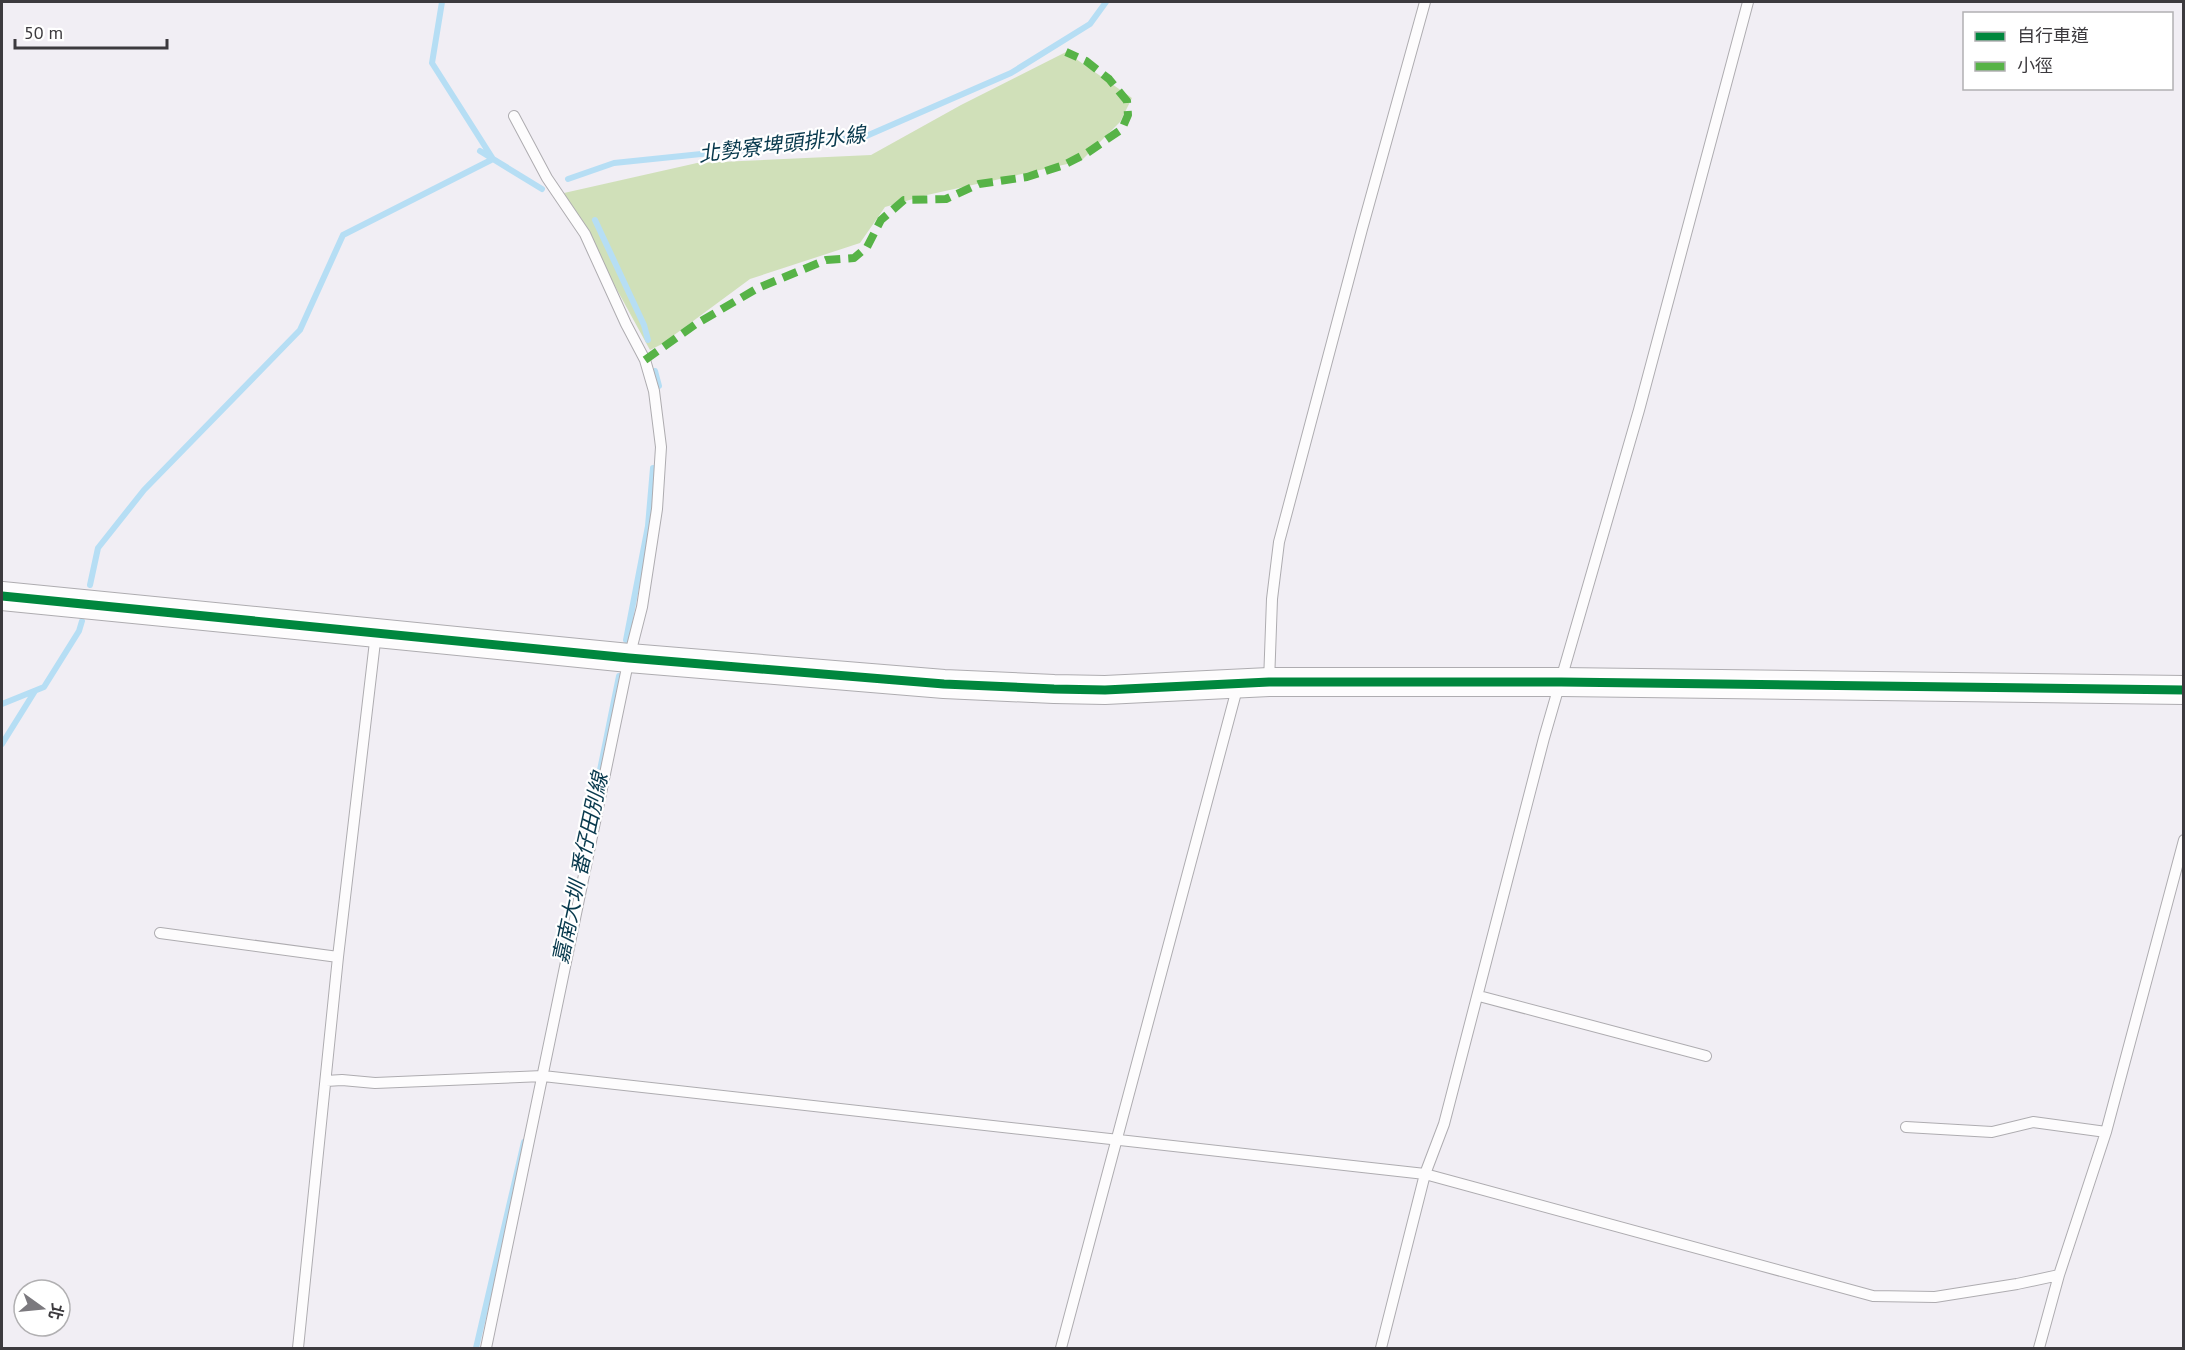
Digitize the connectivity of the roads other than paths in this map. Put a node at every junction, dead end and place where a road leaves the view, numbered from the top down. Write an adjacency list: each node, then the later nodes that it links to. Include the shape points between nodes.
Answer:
1 (1425, 2): 7 (lane, via 1279,542)
2 (1748, 2): 8 (lane, via 1639,410)
3 (514, 116): 6 (lane, via 547,178 585,234 645,360 654,392 661,447 657,509 642,607)
4 (2, 596): 5 (street)
5 (376, 632): 6 (street); 13 (lane)
6 (629, 658): 9 (street, via 944,684 1054,689); 16 (lane)
7 (1269, 682): 8 (street); 9 (street)
8 (1561, 682): 10 (street); 14 (lane)
9 (1238, 684): 20 (lane)
10 (2184, 690)
11 (2184, 840): 19 (lane)
12 (159, 933): 13 (lane)
13 (338, 957): 17 (lane)
14 (1479, 996): 15 (lane); 21 (lane, via 1444,1124)
15 (1706, 1056)
16 (543, 1076): 17 (lane, via 375,1083); 20 (lane); 24 (lane)
17 (326, 1081): 23 (lane)
18 (1906, 1127): 19 (lane, via 1992,1132 2033,1122)
19 (2106, 1132): 22 (lane)
20 (1118, 1140): 21 (lane); 25 (lane)
21 (1425, 1174): 22 (lane, via 1873,1296 1935,1297); 26 (lane)
22 (2059, 1275): 27 (lane)
23 (298, 1348)
24 (486, 1348)
25 (1061, 1348)
26 (1380, 1348)
27 (2039, 1348)

